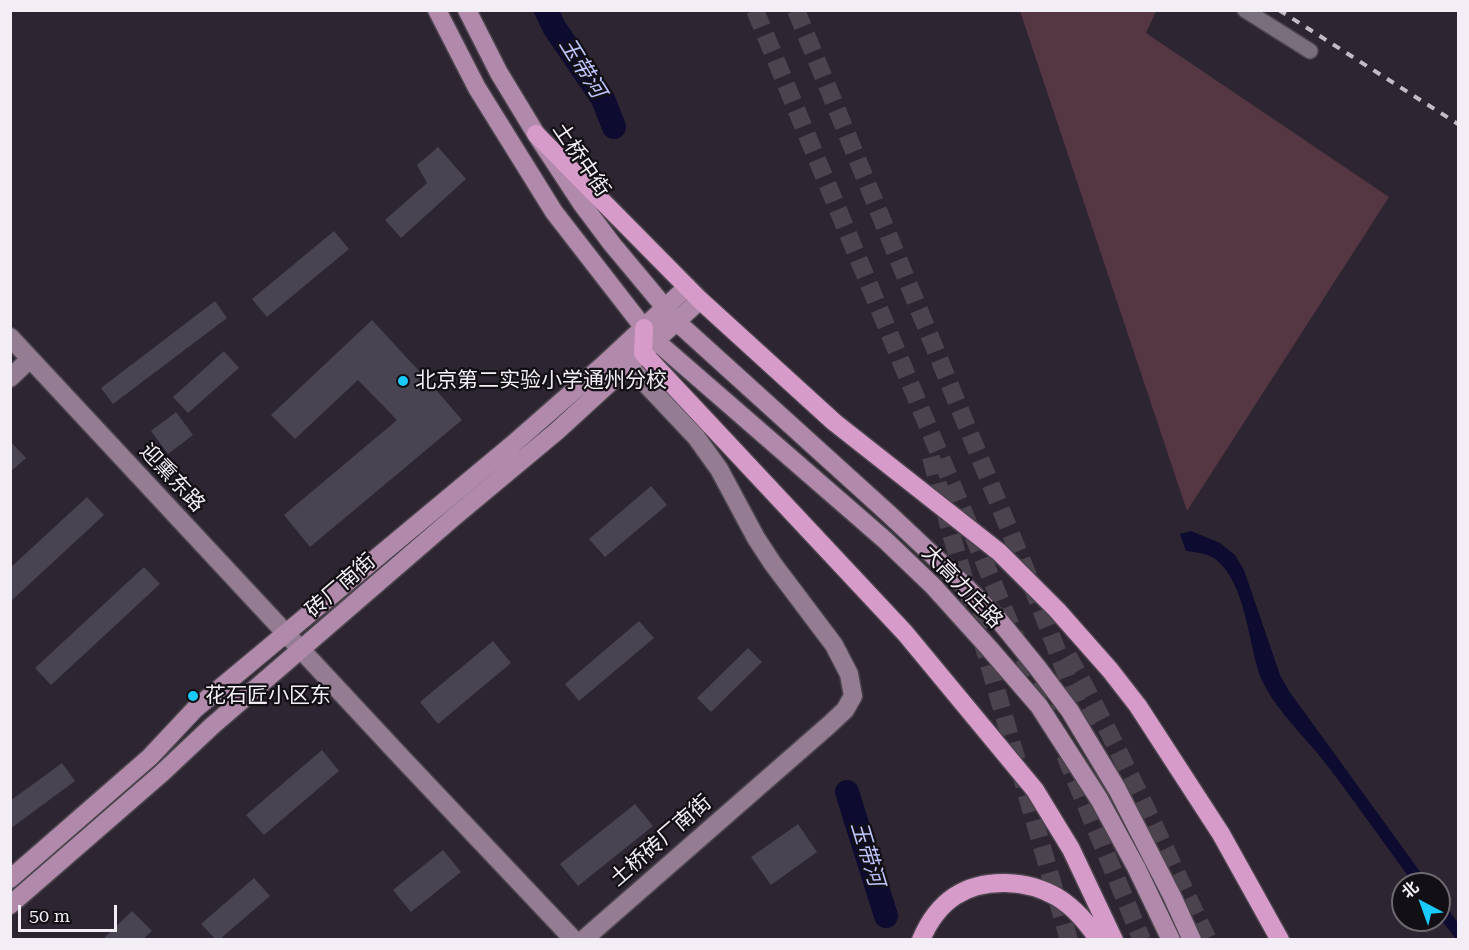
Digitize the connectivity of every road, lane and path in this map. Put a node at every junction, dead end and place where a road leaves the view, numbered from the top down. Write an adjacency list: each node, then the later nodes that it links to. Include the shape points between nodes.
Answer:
1 (437, 10): 9 (main road, 大高力庄路, via 477,88 554,212)
2 (467, 10): 5 (main road, 土桥中街, via 499,73)
3 (1245, 10): 4 (street)
4 (1310, 51)
5 (537, 134): 6 (highway); 7 (main road, 土桥中街, via 582,204)
6 (694, 294): 7 (main road, 砖厂南街); 24 (highway, via 834,422 999,552 1057,610 1138,706 1221,834)
7 (671, 315): 9 (main road, 砖厂南街); 23 (main road, 大高力庄路, via 890,515 1005,627 1070,711 1112,780)
8 (10, 337): 10 (street, 迎熏东路)
9 (648, 340): 11 (main road, 砖厂南街); 13 (main road, 砖厂南街, via 504,452); 21 (highway, via 904,633 1035,790 1071,849); 22 (main road, 大高力庄路, via 885,540 933,586 1039,706 1099,799)
10 (30, 359): 12 (street); 13 (street, 迎熏东路)
11 (628, 366): 14 (main road, 砖厂南街); 18 (street, 土桥砖厂南街, via 696,437 719,469 756,538 834,645 849,674 853,696 829,725)
12 (10, 378)
13 (286, 633): 14 (street, 迎熏东路); 15 (main road, 砖厂南街, via 195,709 150,757)
14 (301, 650): 16 (main road, 砖厂南街); 17 (street, 迎熏东路)
15 (10, 879)
16 (10, 905)
17 (574, 939)
18 (583, 939)
19 (921, 939): 20 (highway, via 926,927 954,897 988,884 1009,883 1056,896 1073,908)
20 (1099, 939)
21 (1114, 939)
22 (1171, 939)
23 (1192, 939)
24 (1280, 939)

